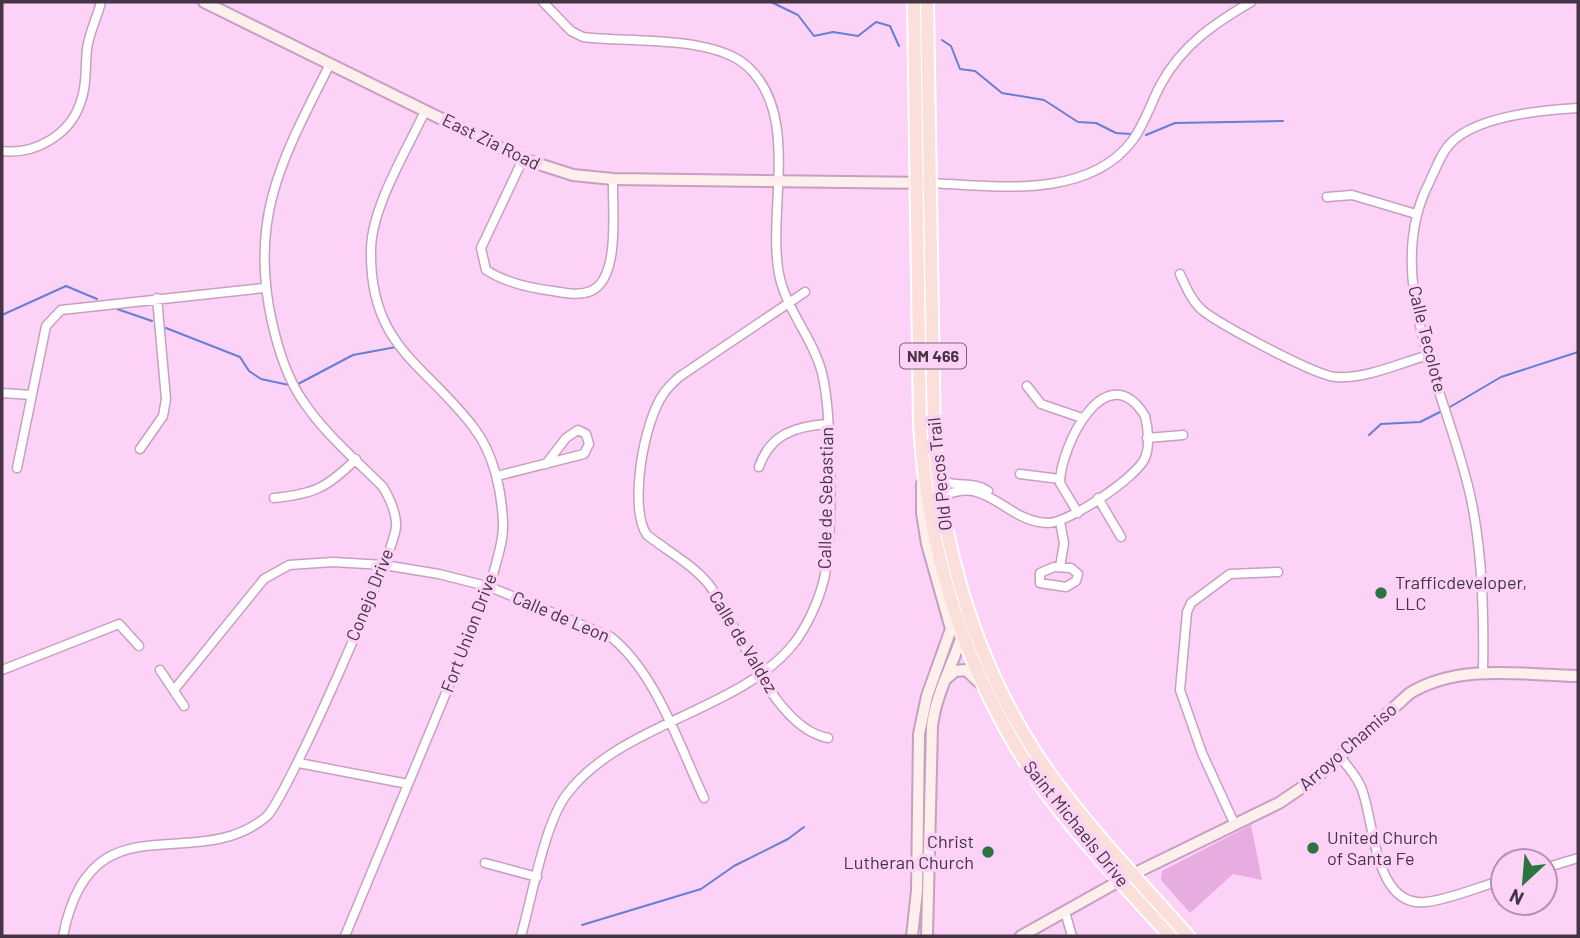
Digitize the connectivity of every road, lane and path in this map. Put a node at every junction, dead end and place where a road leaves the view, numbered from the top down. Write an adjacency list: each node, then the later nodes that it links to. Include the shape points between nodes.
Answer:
1 (100, 2): 10 (street, via 87,50 83,96 73,117 43,145)
2 (204, 2): 7 (street, East Zia Road)
3 (543, 2): 13 (street, Calle de Sebastian, via 583,37 696,45 724,52 746,65 759,79 774,112)
4 (914, 2): 14 (main road, Old Pecos Trail / NM 466)
5 (927, 2): 15 (main road, Old Pecos Trail / NM 466)
6 (1251, 2): 15 (street, via 1209,27 1189,46 1163,81 1131,142 1098,168 1032,186)
7 (330, 64): 9 (street, East Zia Road); 19 (street, Conejo Drive, via 270,198 264,226)
8 (1578, 108): 17 (street, Calle Tecolote, via 1480,124 1449,145)
9 (425, 111): 11 (street, East Zia Road); 39 (street, Fort Union Drive, via 380,210 371,248 375,290 398,346 475,429)
10 (2, 151)
11 (523, 159): 12 (street, East Zia Road, via 565,174); 12 (street, via 481,248 486,270 539,290 572,294 591,291 604,280 611,265)
12 (613, 179): 13 (street, East Zia Road)
13 (778, 182): 14 (street, East Zia Road); 22 (street, Calle de Sebastian, via 779,273)
14 (916, 183): 15 (street, East Zia Road); 29 (main road, Old Pecos Trail / NM 466)
15 (930, 183): 40 (main road, Old Pecos Trail / NM 466)
16 (1327, 197): 17 (street, via 1352,195)
17 (1416, 214): 23 (street, Calle Tecolote, via 1410,246 1412,284)
18 (1180, 274): 23 (street, via 1187,292 1202,309 1236,332 1332,377 1353,377)
19 (264, 288): 21 (street); 33 (street, Conejo Drive, via 294,386 313,414)
20 (805, 292): 22 (street, Calle de Valdez)
21 (157, 298): 26 (street, via 61,310 46,326); 32 (street, via 166,399 163,416)
22 (788, 303): 28 (street, Calle de Sebastian, via 822,371); 59 (street, Calle de Valdez, via 679,377 663,394 649,429 636,502 647,536 708,583)
23 (1429, 355): 58 (street, Calle Tecolote, via 1471,498)
24 (1027, 386): 27 (street, via 1041,404)
25 (2, 393): 26 (street)
26 (32, 396): 37 (street)
27 (1082, 418): 31 (street, via 1099,399 1121,396 1143,412); 41 (street)
28 (828, 424): 36 (street, via 804,425 782,433 764,453); 59 (street, Calle de Sebastian, via 824,582 795,642)
29 (920, 425): 34 (main road, Old Pecos Trail / NM 466); 43 (main road, via 931,489)
30 (1183, 435): 31 (street)
31 (1147, 438): 44 (street, via 1142,463)
32 (140, 449)
33 (356, 459): 42 (street, via 309,494); 49 (street, Conejo Drive, via 391,501 396,527)
34 (922, 463): 54 (main road, Saint Michaels Drive / NM 466, via 939,565); 83 (street, Old Pecos Trail, via 927,544 951,629 919,734)
35 (546, 464): 35 (street, via 569,435 578,430 586,434 589,444 584,454); 39 (street)
36 (759, 467)
37 (17, 468)
38 (1020, 474): 41 (street)
39 (497, 476): 52 (street, Fort Union Drive, via 504,527)
40 (937, 477): 43 (main road, Old Pecos Trail / NM 466); 45 (street, via 949,485 982,486)
41 (1060, 479): 46 (street)
42 (274, 498)
43 (940, 498): 45 (street, via 970,490); 53 (main road, Old Pecos Trail / NM 466)
44 (1098, 498): 46 (street); 48 (street)
45 (998, 501): 47 (street, via 1029,520)
46 (1078, 513): 47 (street)
47 (1059, 522): 50 (street, via 1063,542)
48 (1121, 537)
49 (384, 565): 52 (street, Calle de Leon); 62 (street, Calle de Leon, via 289,565 264,579); 68 (street, Conejo Drive)
50 (1059, 567)
51 (1279, 572): 71 (street, via 1230,574 1191,603 1187,612 1180,690)
52 (490, 587): 65 (street, Calle de Leon, via 611,637 647,677); 69 (street, Fort Union Drive)
53 (968, 611): 54 (street, Old Pecos Trail); 75 (main road, Saint Michaels Drive / NM 466, via 1001,691 1039,757)
54 (962, 638): 61 (main road, Saint Michaels Drive / NM 466); 63 (street, Old Pecos Trail)
55 (139, 646): 56 (street, via 119,624)
56 (2, 670)
57 (160, 670): 62 (street)
58 (1483, 673): 60 (street, Arroyo Chamiso); 67 (street, Arroyo Chamiso, via 1443,677 1418,688)
59 (762, 674): 65 (street, Calle de Sebastian); 66 (street, Calle de Valdez, via 797,723 813,735)
60 (1578, 676)
61 (984, 687): 63 (street, via 970,672 958,670 950,674); 77 (main road, Saint Michaels Drive / NM 466, via 1044,789)
62 (174, 690): 64 (street)
63 (940, 692): 84 (street, Old Pecos Trail, via 930,742)
64 (184, 706)
65 (668, 723): 70 (street, Calle de Leon); 76 (street, Calle de Sebastian, via 595,762 566,795 553,821)
66 (828, 738)
67 (1339, 757): 71 (street, Arroyo Chamiso, via 1303,788); 78 (street, via 1362,788 1385,878 1399,895 1425,902)
68 (299, 763): 69 (street); 80 (street, Conejo Drive, via 270,814 247,832 217,840 136,845 112,855 91,872 68,914)
69 (408, 784): 81 (street, Fort Union Drive)
70 (704, 798)
71 (1235, 825): 75 (street, Arroyo Chamiso)
72 (1578, 858): 74 (street)
73 (485, 863): 76 (street)
74 (1559, 864)
75 (1135, 875): 77 (street, Arroyo Chamiso); 88 (main road, Saint Michaels Drive / NM 466)
76 (537, 877): 82 (street, Calle de Sebastian)
77 (1121, 880): 79 (street, Arroyo Chamiso); 87 (main road, Saint Michaels Drive / NM 466)
78 (1489, 884)
79 (1065, 912): 85 (street, Arroyo Chamiso); 86 (street)
80 (63, 936)
81 (345, 936)
82 (521, 936)
83 (912, 936)
84 (927, 936)
85 (1021, 936)
86 (1072, 936)
87 (1170, 936)
88 (1188, 936)

